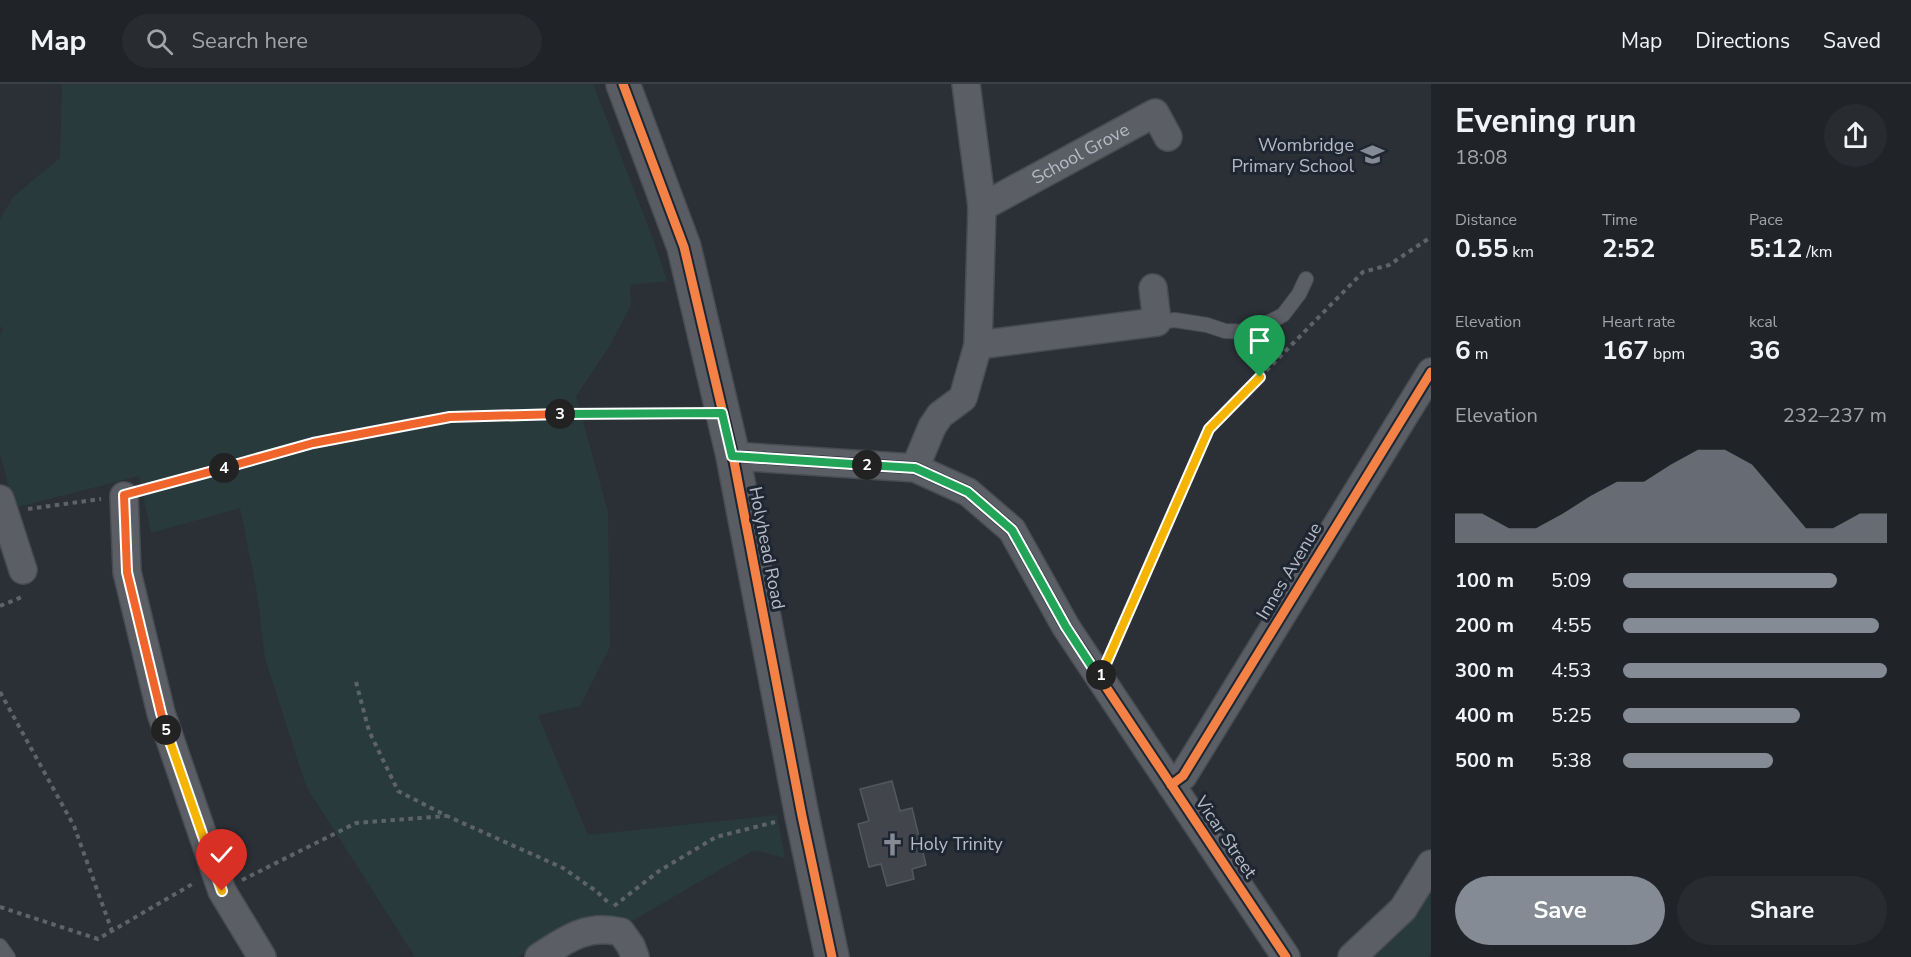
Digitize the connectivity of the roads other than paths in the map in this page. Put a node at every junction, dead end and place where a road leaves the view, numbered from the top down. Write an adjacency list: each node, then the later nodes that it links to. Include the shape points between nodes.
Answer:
1 (623, 84): 10 (street, Holyhead Road, via 684,248)
2 (966, 84): 4 (street)
3 (1168, 137): 4 (street, School Grove, via 1155,113)
4 (982, 207): 8 (street)
5 (1306, 279): 7 (lane, via 1283,315 1251,332 1175,320)
6 (1153, 288): 7 (street)
7 (1157, 322): 8 (street)
8 (978, 345): 11 (street, via 963,398 940,415)
9 (1431, 372): 15 (street, Innes Avenue, via 1183,776)
10 (732, 456): 11 (street, Vicar Street); 22 (street, Holyhead Road)
11 (915, 468): 15 (street, Vicar Street, via 968,492 1012,530 1066,627)
12 (124, 495): 19 (street, via 127,572 158,702 218,881)
13 (2, 506): 14 (street)
14 (23, 570)
15 (1171, 785): 23 (street, Vicar Street)
16 (1431, 864): 24 (street, via 1403,909)
17 (0, 946): 18 (lane)
18 (8, 957)
19 (262, 957)
20 (539, 957): 21 (street, via 573,935 605,928 617,920)
21 (635, 957)
22 (832, 957)
23 (1286, 957)
24 (1352, 957)

